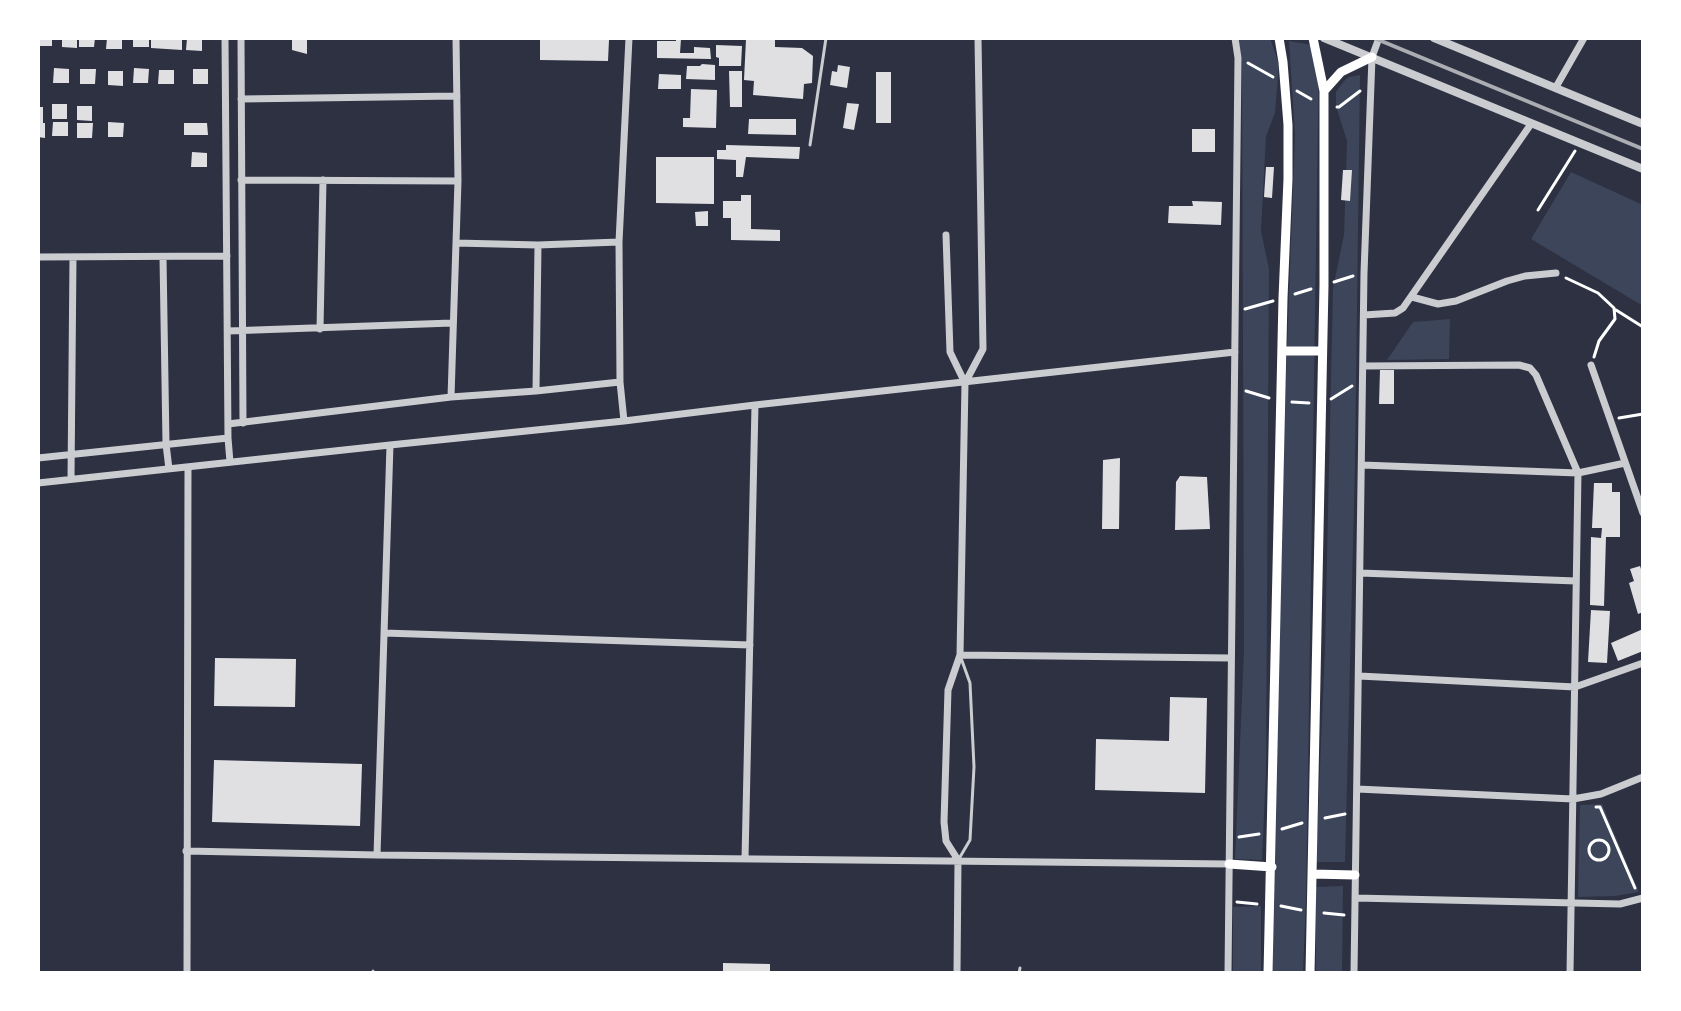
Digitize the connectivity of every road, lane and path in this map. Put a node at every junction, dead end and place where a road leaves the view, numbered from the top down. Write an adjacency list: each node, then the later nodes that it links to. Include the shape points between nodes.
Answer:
1 (225, 38): 36 (street)
2 (241, 38): 21 (street)
3 (456, 38): 20 (street)
4 (629, 38): 33 (street)
5 (826, 38): 26 (lane)
6 (978, 38): 60 (street, via 983,349)
7 (1235, 38): 15 (street)
8 (1279, 38): 17 (main road)
9 (1313, 38): 19 (main road)
10 (1324, 38): 14 (street)
11 (1379, 38): 14 (street)
12 (1434, 38): 18 (street)
13 (1584, 38): 18 (street)
14 (1372, 57): 16 (street); 19 (main road, via 1341,72); 23 (street)
15 (1238, 58): 17 (path); 46 (street)
16 (1370, 83): 22 (path, via 1339,107); 40 (street)
17 (1285, 84): 22 (path); 44 (main road)
18 (1556, 87): 24 (street)
19 (1324, 91): 22 (main road)
20 (457, 96): 21 (street); 30 (street)
21 (241, 99): 28 (street)
22 (1323, 105): 42 (main road)
23 (1531, 124): 25 (street); 43 (street)
24 (1643, 124)
25 (1579, 144): 27 (street); 31 (path)
26 (810, 145)
27 (1643, 169)
28 (241, 180): 29 (street); 51 (street)
29 (323, 180): 30 (street); 50 (street)
30 (458, 181): 34 (street)
31 (1538, 210)
32 (946, 235): 60 (street, via 950,352)
33 (619, 242): 35 (street); 59 (street)
34 (456, 243): 35 (street); 48 (street)
35 (538, 245): 62 (street)
36 (227, 256): 39 (street); 52 (street)
37 (38, 257): 38 (street)
38 (73, 257): 39 (street); 75 (street)
39 (163, 257): 73 (street)
40 (1364, 273): 42 (path); 47 (street)
41 (1556, 273): 43 (street, via 1516,278 1438,304); 45 (path, via 1598,293)
42 (1324, 285): 44 (path); 54 (main road)
43 (1412, 297): 47 (street, via 1395,313)
44 (1283, 298): 46 (path); 53 (main road)
45 (1614, 308): 49 (path); 56 (path, via 1615,319 1599,341)
46 (1235, 312): 55 (street)
47 (1364, 315): 57 (street)
48 (452, 323): 50 (street); 63 (street)
49 (1643, 327)
50 (320, 329): 51 (street)
51 (243, 330): 52 (street); 70 (street)
52 (228, 331): 71 (street)
53 (1282, 351): 54 (main road); 64 (main road)
54 (1322, 351): 65 (main road)
55 (1235, 352): 60 (street); 61 (street)
56 (1591, 365): 68 (street)
57 (1363, 366): 58 (street); 82 (street, via 1530,368)
58 (1363, 378): 65 (path); 79 (street)
59 (620, 382): 62 (street); 69 (street)
60 (965, 383): 66 (street); 90 (street)
61 (1234, 388): 64 (path); 91 (street)
62 (536, 391): 63 (street)
63 (451, 397): 70 (street)
64 (1282, 401): 65 (path); 101 (main road)
65 (1322, 403): 100 (main road)
66 (755, 405): 69 (street); 89 (street)
67 (1643, 414): 68 (path)
68 (1609, 419): 78 (street)
69 (624, 421): 74 (street)
70 (243, 423): 71 (street)
71 (228, 424): 72 (street)
72 (228, 438): 73 (street); 77 (street)
73 (166, 444): 75 (street); 81 (street)
74 (390, 445): 77 (street); 88 (street)
75 (70, 455): 76 (street); 83 (street)
76 (38, 458)
77 (230, 462): 80 (street)
78 (1625, 463): 82 (street); 85 (street)
79 (1362, 465): 82 (street); 86 (street)
80 (188, 467): 81 (street); 105 (street)
81 (169, 469): 83 (street)
82 (1578, 473): 87 (street)
83 (71, 479): 84 (street)
84 (38, 483)
85 (1643, 513)
86 (1360, 573): 87 (street); 93 (street)
87 (1576, 581): 94 (street)
88 (384, 633): 89 (street); 108 (street)
89 (750, 645): 109 (street)
90 (960, 655): 91 (street); 110 (lane, via 970,683 974,767 970,840); 110 (street, via 948,690 944,822 946,841)
91 (1231, 658): 102 (street)
92 (1643, 663): 94 (street)
93 (1359, 676): 94 (street); 96 (street)
94 (1575, 687): 97 (street)
95 (1643, 777): 97 (street)
96 (1357, 789): 97 (street); 99 (street)
97 (1573, 799): 119 (street)
98 (1591, 808): 103 (path, via 1600,807)
99 (1356, 811): 100 (path); 114 (street)
100 (1312, 821): 101 (path); 113 (main road)
101 (1272, 831): 102 (path); 112 (main road)
102 (1230, 839): 111 (street)
103 (1617, 846): 104 (path); 115 (path, via 1636,890)
104 (1609, 850): 107 (path, via 1598,840); 107 (path, via 1598,861)
105 (186, 851): 108 (street); 123 (street)
106 (1581, 851): 107 (path)
107 (1588, 851)
108 (377, 855): 109 (street)
109 (745, 859): 110 (street)
110 (958, 860): 111 (street); 124 (street)
111 (1229, 864): 112 (main road); 118 (street)
112 (1272, 867): 120 (main road)
113 (1312, 874): 114 (main road); 121 (main road)
114 (1355, 875): 116 (street)
115 (1628, 891)
116 (1355, 898): 119 (street); 122 (street)
117 (1643, 898): 119 (street, via 1620,904)
118 (1229, 901): 120 (path); 125 (street)
119 (1571, 902): 129 (street)
120 (1270, 904): 121 (path); 126 (main road)
121 (1312, 912): 122 (path); 127 (main road)
122 (1355, 916): 128 (street)
123 (187, 973)
124 (957, 973)
125 (1228, 973)
126 (1268, 973)
127 (1310, 973)
128 (1354, 973)
129 (1570, 973)

